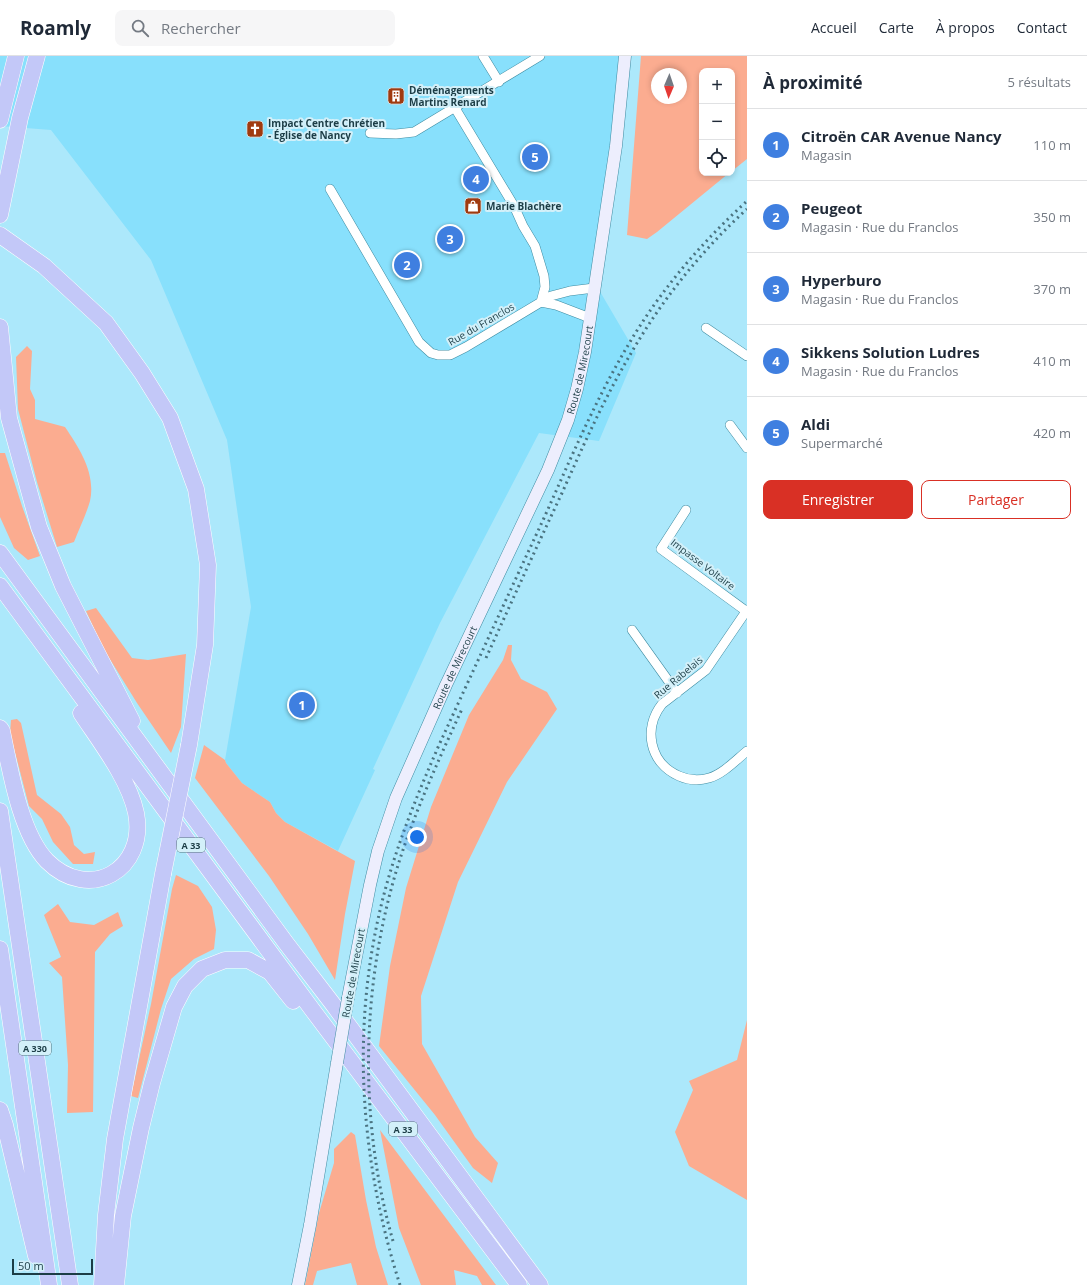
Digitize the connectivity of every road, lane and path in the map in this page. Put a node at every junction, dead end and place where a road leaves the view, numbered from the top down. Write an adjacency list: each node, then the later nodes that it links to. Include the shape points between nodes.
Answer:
1 (16, 56): 8 (highway)
2 (37, 56): 11 (highway, via 20,118)
3 (483, 56): 6 (street)
4 (540, 56): 6 (street)
5 (625, 56): 13 (main road, Route de Mirecourt, via 616,146)
6 (499, 82): 7 (street)
7 (455, 108): 9 (street, via 414,132); 14 (street, via 535,246 544,276 545,287)
8 (0, 120)
9 (370, 134)
10 (330, 189): 14 (street, Rue du Franclos, via 419,342 431,353 450,355)
11 (0, 214)
12 (0, 236): 38 (highway, bridge, via 44,266 106,323 142,373 170,418 196,489 208,565 205,645 189,745 114,1139)
13 (594, 288): 14 (street, Rue du Franclos, via 561,293); 15 (main road, Route de Mirecourt)
14 (541, 302): 15 (street)
15 (590, 318): 40 (main road, Route de Mirecourt, bridge, via 577,389 548,470 422,737 387,823 370,885 348,998)
16 (0, 327): 30 (highway, via 9,418 39,527 63,586)
17 (706, 328): 18 (street)
18 (747, 356)
19 (730, 425): 20 (street)
20 (747, 448)
21 (686, 510): 24 (street, Impasse Voltaire, via 661,549)
22 (0, 553): 30 (highway, A 33)
23 (0, 586): 26 (highway, A 33)
24 (747, 610): 27 (street, Rue Rabelais, via 706,670)
25 (632, 630): 27 (street)
26 (51, 657): 28 (highway, via 68,693 124,780 133,800 138,827 134,849 116,872 94,880 83,880 63,874 46,860 26,826); 33 (highway, A 33)
27 (677, 693): 29 (street, Rue Rabelais, via 657,710 651,726 652,748 666,768 684,778 701,780 718,774)
28 (0, 728)
29 (747, 752)
30 (155, 765): 42 (highway, A 33)
31 (0, 811): 37 (highway, A 330)
32 (0, 949): 36 (highway, A 330)
33 (331, 1033): 39 (highway, via 307,1018 270,972 248,960 225,960 202,969 185,986 174,1007 141,1128 123,1216); 41 (highway, A 33)
34 (0, 1110): 35 (highway)
35 (44, 1285)
36 (49, 1285)
37 (70, 1285)
38 (102, 1285)
39 (116, 1285)
40 (298, 1285)
41 (519, 1285)
42 (540, 1285)

